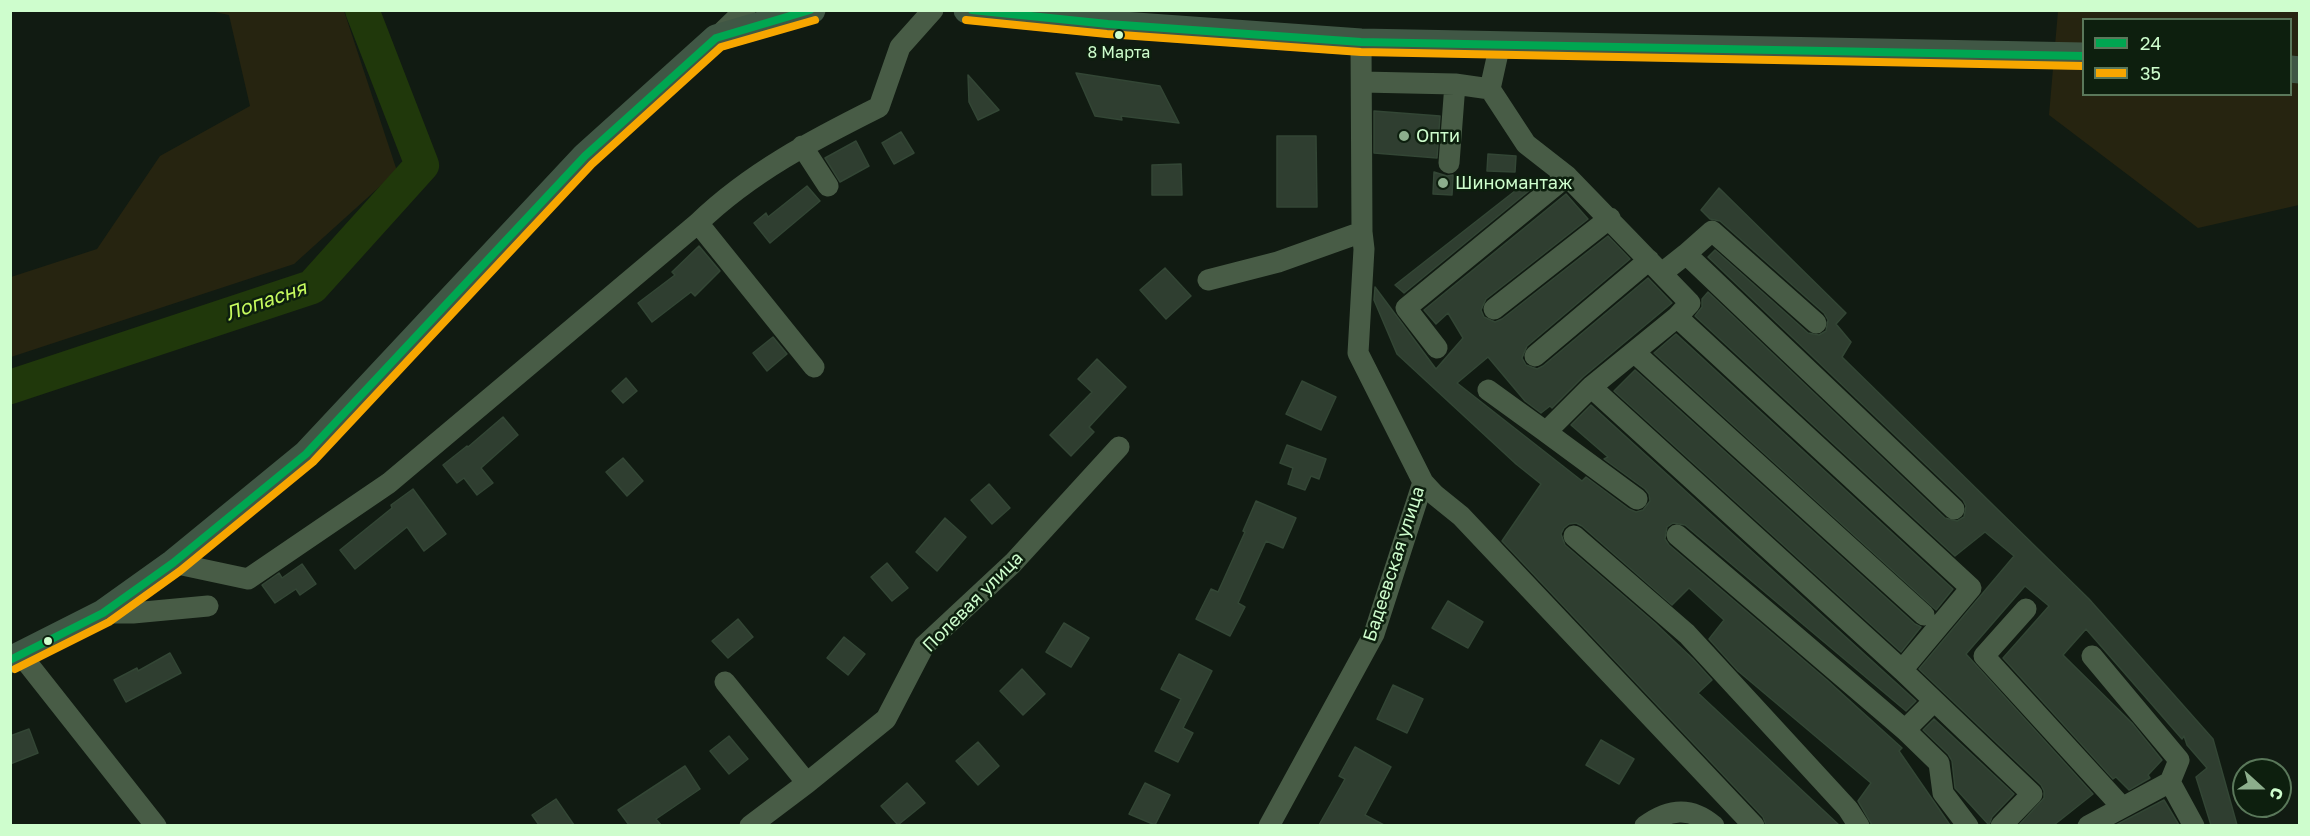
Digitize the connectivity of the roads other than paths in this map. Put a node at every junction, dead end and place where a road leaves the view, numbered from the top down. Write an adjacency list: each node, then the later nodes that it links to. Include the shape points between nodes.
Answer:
1 (745, 10): 5 (street)
2 (812, 10): 5 (main road)
3 (933, 10): 12 (street, via 900,47 879,107)
4 (967, 10): 6 (main road)
5 (716, 38): 38 (main road, via 585,156 306,453)
6 (1361, 42): 7 (main road); 9 (street, Бадеевская улица)
7 (1500, 44): 8 (main road); 11 (street)
8 (2082, 56)
9 (1362, 82): 10 (street); 18 (street, Бадеевская улица)
10 (1455, 84): 11 (street); 13 (street)
11 (1490, 89): 14 (street, via 1526,144)
12 (802, 146): 15 (street); 17 (street, via 724,197)
13 (1449, 163)
14 (1567, 176): 16 (street); 25 (street, via 1406,308)
15 (828, 186)
16 (1610, 218): 20 (street); 22 (street)
17 (698, 223): 28 (street); 38 (street, via 389,483 248,579)
18 (1362, 232): 21 (street, via 1278,262); 33 (street, Бадеевская улица, via 1358,353)
19 (1686, 254): 20 (street); 24 (street, via 1712,231); 35 (street)
20 (1655, 266): 23 (street, via 1690,303); 27 (street)
21 (1208, 280)
22 (1494, 309)
23 (1677, 317): 26 (street); 45 (street, via 1971,588)
24 (1816, 323)
25 (1437, 348)
26 (1634, 352): 29 (street); 42 (street)
27 (1535, 356)
28 (814, 367)
29 (1591, 387): 31 (street); 45 (street)
30 (1488, 390): 31 (street)
31 (1546, 432): 34 (street)
32 (1119, 447): 50 (street, Полевая улица, via 1013,563 924,646 886,719)
33 (1423, 482): 55 (street, Бадеевская улица, via 1374,634); 57 (street, via 1461,516)
34 (1637, 499)
35 (1954, 509)
36 (1677, 535): 48 (street)
37 (1574, 536): 58 (street, via 1688,634)
38 (173, 563): 41 (main road)
39 (208, 606): 41 (street)
40 (2026, 609): 51 (street, via 1984,656)
41 (103, 613): 44 (main road)
42 (1924, 615)
43 (2092, 656): 49 (street, via 2179,760)
44 (16, 658): 53 (street)
45 (1902, 670): 47 (street)
46 (725, 682): 50 (street)
47 (1934, 701): 48 (street); 60 (street, via 2032,794)
48 (1905, 730): 59 (street, via 1939,763 1943,792)
49 (2170, 782): 51 (street); 62 (street)
50 (807, 783): 54 (street, Полевая улица)
51 (2122, 807): 61 (street)
52 (1709, 821): 56 (street, via 1687,811 1659,815)
53 (156, 825)
54 (750, 825)
55 (1269, 825)
56 (1645, 825)
57 (1754, 825)
58 (1859, 825)
59 (1968, 825)
60 (2001, 825)
61 (2088, 825)
62 (2194, 825)

